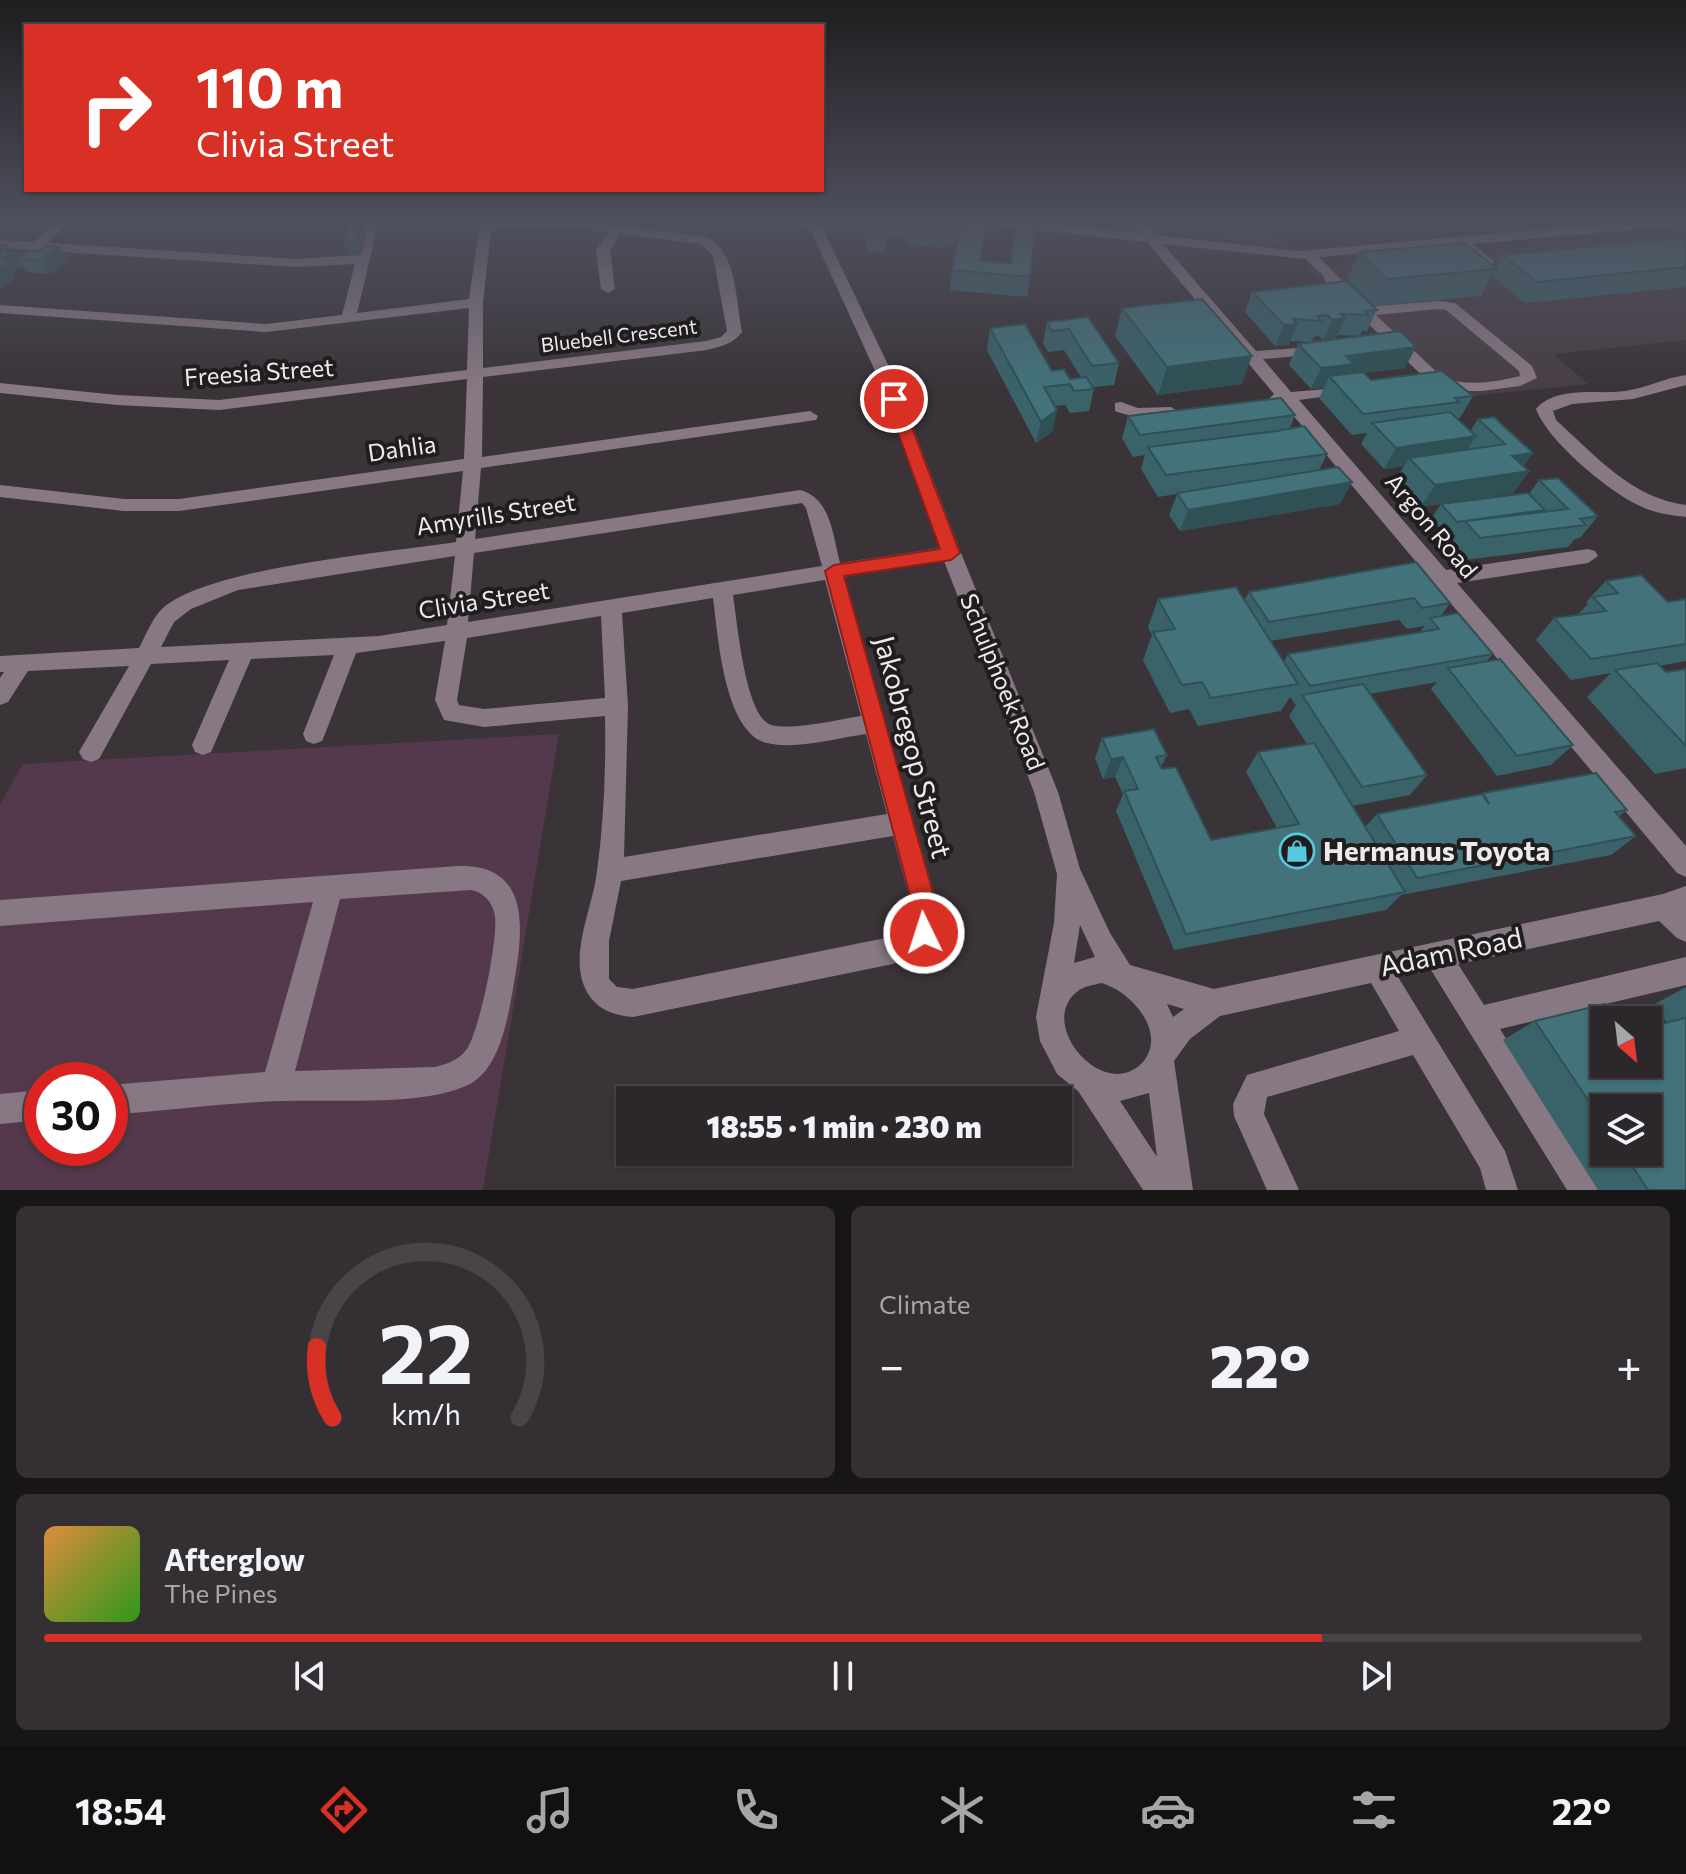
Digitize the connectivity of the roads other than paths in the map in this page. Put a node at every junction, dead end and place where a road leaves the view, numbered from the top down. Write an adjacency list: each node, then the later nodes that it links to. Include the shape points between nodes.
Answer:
1 (359, 277): 12 (street)
2 (479, 277): 9 (street)
3 (606, 277): 8 (street)
4 (723, 277): 15 (street, Bluebell Crescent, via 736,325 731,337 707,345)
5 (838, 277): 28 (street, Schulphoek Road, via 884,373)
6 (1183, 277): 14 (street, Argon Road)
7 (1335, 277): 11 (street, via 1331,280)
8 (608, 289)
9 (476, 303): 12 (street); 15 (street)
10 (0, 309): 12 (street, via 266,328)
11 (1364, 312): 11 (street, via 1450,306 1526,369 1529,378 1459,387 1444,384)
12 (348, 318)
13 (1343, 347): 14 (street)
14 (1251, 356): 19 (street, Argon Road)
15 (473, 374): 18 (street, Freesia Street, via 219,405); 24 (street)
16 (1686, 380): 26 (street, via 1627,396 1562,401 1544,409 1549,422 1621,486 1659,508)
17 (1358, 389): 19 (street)
18 (3, 390)
19 (1286, 397): 20 (street); 31 (street, Argon Road)
20 (1258, 401)
21 (1121, 407): 22 (street, via 1146,414)
22 (1187, 410)
23 (810, 416): 24 (street, Dahlia)
24 (473, 463): 25 (street, Dahlia, via 164,506); 27 (street)
25 (0, 491)
26 (1686, 511)
27 (463, 546): 30 (street, Amyrills Street, via 800,496 815,506); 34 (street); 37 (street, Amyrills Street, via 235,583 174,611)
28 (951, 553): 30 (street, Clivia Street); 47 (street, Schulphoek Road, via 1046,792)
29 (1588, 556): 31 (street)
30 (834, 571): 32 (street, Clivia Street); 41 (street, Jakobregop Street)
31 (1441, 578): 46 (street, Argon Road)
32 (722, 589): 33 (street, Clivia Street); 41 (street, via 744,709 758,729 787,734)
33 (611, 607): 34 (street, Clivia Street); 40 (street, Jakobregop Street)
34 (457, 633): 35 (street, Clivia Street); 40 (street, via 446,700 452,713 484,718)
35 (348, 646): 36 (street, Clivia Street); 42 (street)
36 (243, 652): 37 (street, Clivia Street); 43 (street)
37 (144, 657): 38 (street, Clivia Street); 44 (street, Amyrills Street)
38 (11, 663): 39 (street)
39 (0, 696)
40 (617, 706): 48 (street, Jakobregop Street)
41 (875, 723): 45 (street, Jakobregop Street)
42 (314, 734)
43 (203, 745)
44 (91, 752)
45 (902, 823): 48 (street); 48 (street, Jakobregop Street, via 925,907 924,933 917,940 893,951 633,1003 605,997 595,977)
46 (1686, 865)
47 (1068, 870): 56 (street, Schulphoek Road, via 1101,942); 57 (street, Schulphoek Road, via 1067,923)
48 (610, 871)
49 (330, 888): 51 (street); 63 (street); 63 (street, via 477,878 489,883 508,915 508,938 487,1037 465,1070 435,1082)
50 (1674, 902): 52 (street); 53 (street, Adam Road)
51 (0, 913)
52 (1686, 929)
53 (1437, 955): 54 (street, Adam Road); 59 (street)
54 (1377, 968): 58 (street, Adam Road); 60 (street)
55 (1686, 971): 59 (street)
56 (1126, 977): 57 (street, via 1101,969 1083,971); 58 (street, Adam Road); 61 (street, via 1158,1011 1164,1028)
57 (1056, 991): 62 (street, via 1050,1014 1053,1039 1067,1063)
58 (1214, 1003): 61 (street, Adam Road, via 1180,1029)
59 (1479, 1020): 71 (street)
60 (1420, 1039): 69 (street, via 1257,1085 1249,1116); 70 (street, via 1494,1162)
61 (1162, 1054): 62 (street, via 1151,1075 1122,1088); 68 (street)
62 (1088, 1080): 67 (street)
63 (276, 1086): 64 (street)
64 (128, 1098)
65 (24, 1107): 66 (street)
66 (0, 1109)
67 (1161, 1190)
68 (1177, 1190)
69 (1283, 1190)
70 (1502, 1190)
71 (1585, 1190)

